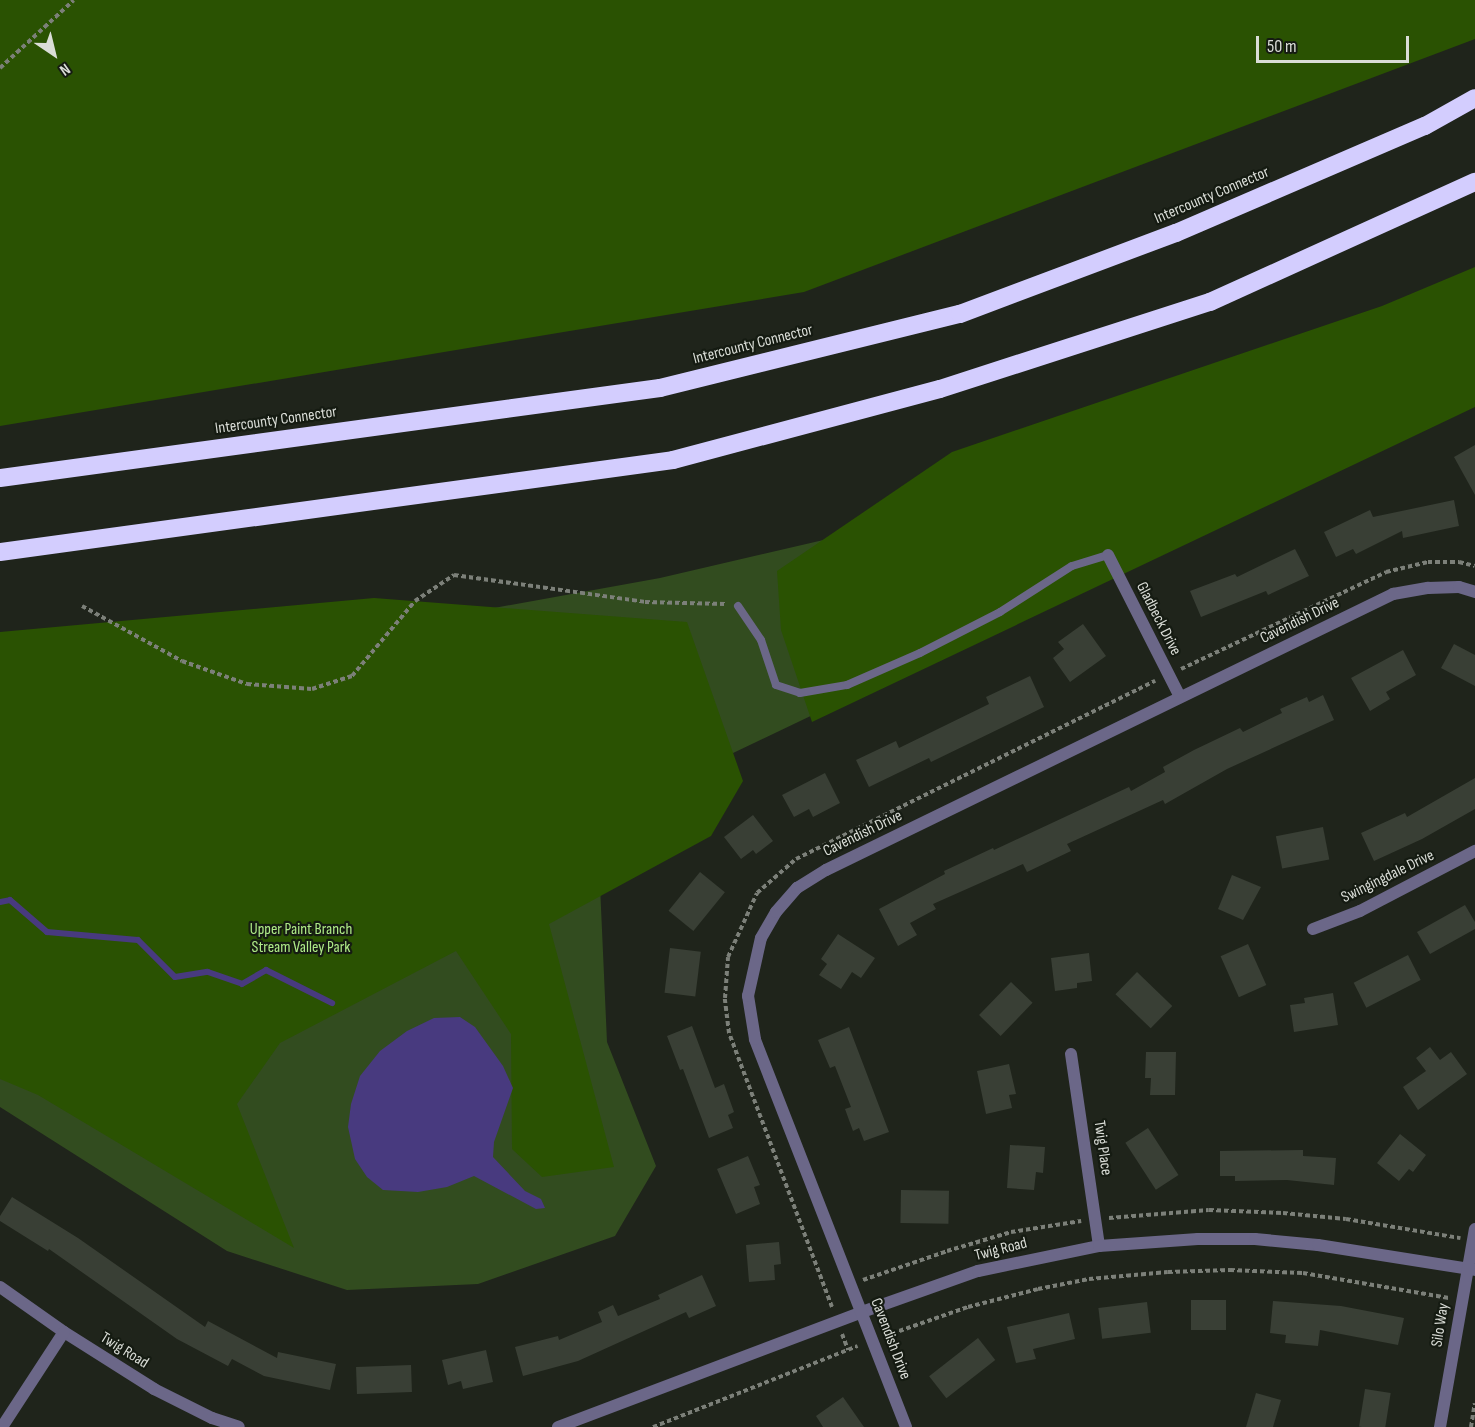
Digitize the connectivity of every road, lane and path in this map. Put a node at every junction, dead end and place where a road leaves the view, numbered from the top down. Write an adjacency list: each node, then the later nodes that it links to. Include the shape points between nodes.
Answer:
1 (74, 0): 2 (path)
2 (0, 68)
3 (1475, 98): 5 (highway, Intercounty Connector, via 1425,126 1176,233 960,314 660,388)
4 (1475, 182): 6 (highway, via 1210,302 940,390 673,460)
5 (0, 478)
6 (0, 552)
7 (1108, 555): 11 (lane, via 1072,566 1000,612 920,653 847,685 800,693 776,685 761,640); 12 (street, Gladbeck Drive)
8 (1475, 566): 12 (path, via 1428,562 1386,572)
9 (1475, 592): 13 (street, Cavendish Drive, via 1459,587 1393,594)
10 (82, 606): 11 (path, via 183,661 246,684 312,689 352,676 415,601 454,574 645,602)
11 (738, 606)
12 (1168, 675): 13 (street, Gladbeck Drive); 23 (path, via 847,832 796,860 757,893 728,957 725,998 729,1033)
13 (1180, 697): 22 (street, Cavendish Drive, via 826,870 797,888 776,912 761,938 748,996 755,1039)
14 (1475, 851): 15 (street, Swingingdale Drive, via 1360,911)
15 (1313, 929)
16 (1071, 1054): 18 (street, Twig Place)
17 (1475, 1229): 19 (street, Silo Way)
18 (1100, 1246): 19 (street, Twig Road, via 1255,1239 1318,1245); 22 (street, Twig Road, via 978,1271)
19 (1471, 1270): 21 (street, Silo Way)
20 (0, 1287): 24 (street, Twig Road)
21 (1462, 1300): 25 (path, via 1303,1273 1230,1269 1168,1272 1038,1289 968,1307); 33 (street, Silo Way)
22 (862, 1312): 23 (street, Twig Road); 25 (street, Cavendish Drive)
23 (838, 1322): 26 (path); 30 (street, Twig Road)
24 (64, 1332): 28 (street); 29 (street, Twig Road, via 154,1389)
25 (873, 1340): 26 (path); 32 (street, Cavendish Drive)
26 (848, 1350): 31 (path)
27 (1475, 1403): 34 (path)
28 (2, 1427)
29 (239, 1427)
30 (558, 1427)
31 (653, 1427)
32 (906, 1427)
33 (1440, 1427)
34 (1471, 1427)

